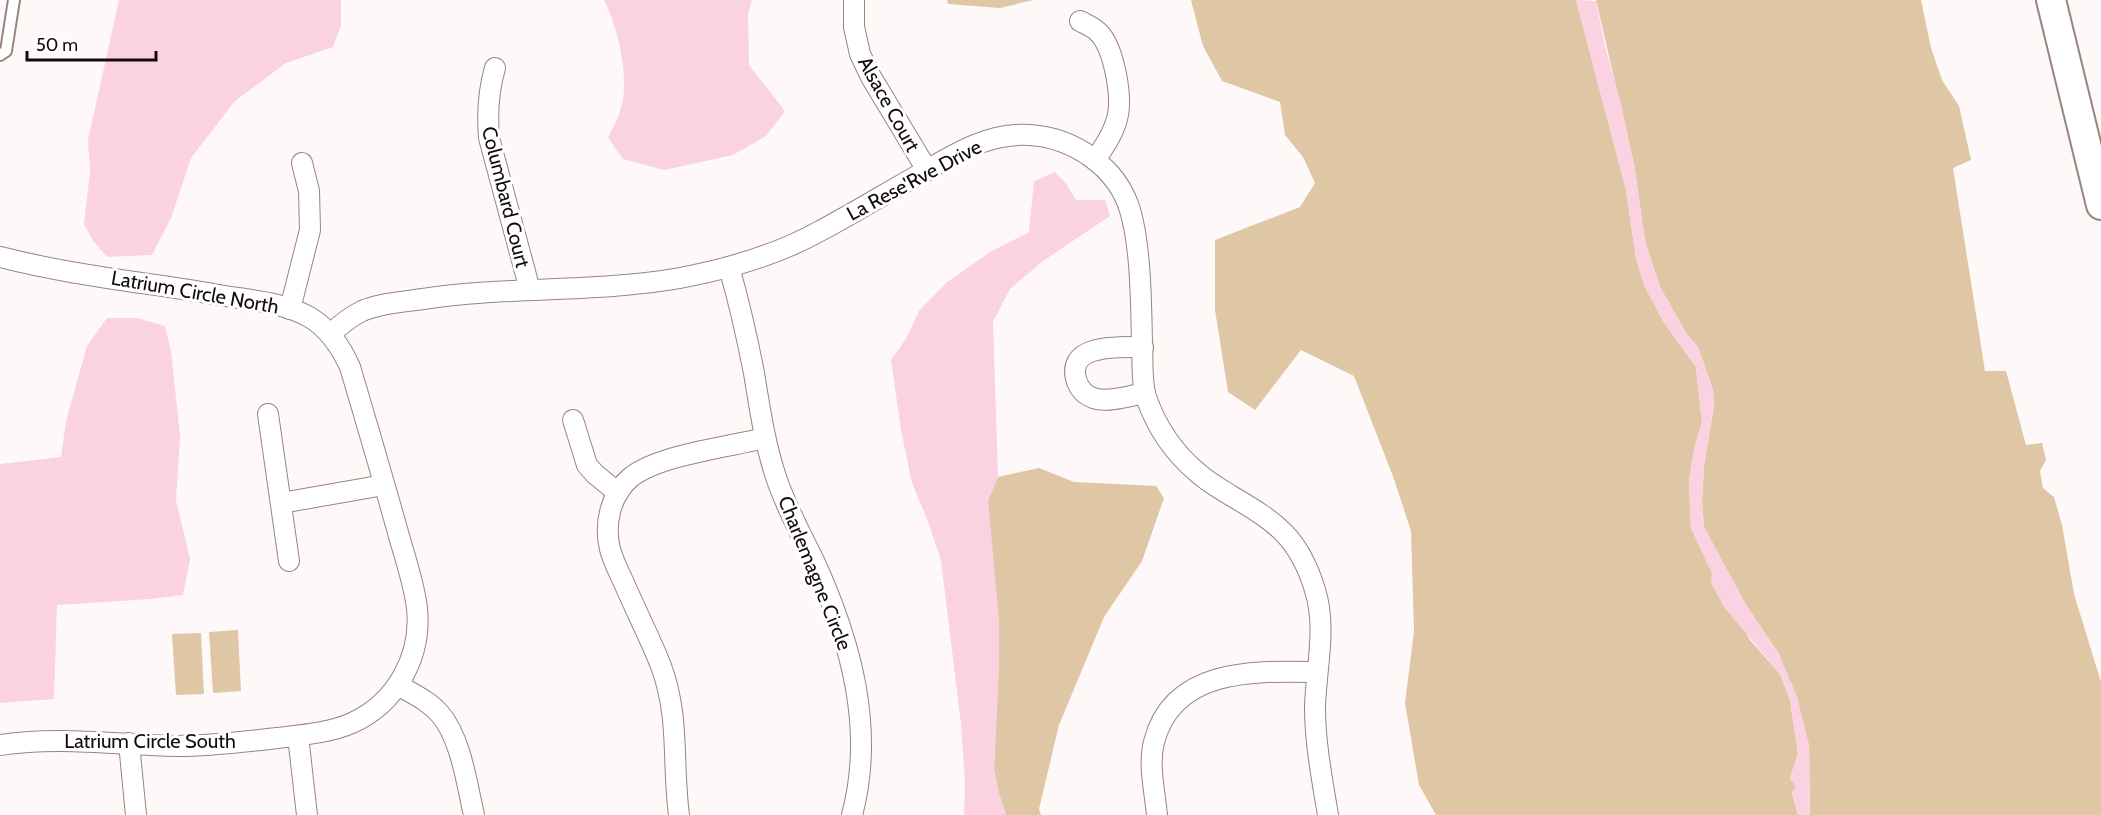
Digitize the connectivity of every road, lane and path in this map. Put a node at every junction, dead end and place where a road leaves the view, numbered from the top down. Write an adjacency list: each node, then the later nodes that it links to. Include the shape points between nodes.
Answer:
1 (14, 0): 5 (lane, via 6,51)
2 (854, 0): 9 (street, Alsace Court, via 860,54)
3 (2051, 0): 10 (street)
4 (1080, 21): 7 (street, via 1104,39 1119,87 1117,119)
5 (0, 55)
6 (495, 68): 13 (street, Columbard Court, via 488,103 489,138)
7 (1095, 160): 9 (street, La Rese'Rve Drive, via 1072,145 1051,138 1009,135 973,144); 16 (street, La Rese'Rve Drive, via 1121,190 1130,210)
8 (302, 163): 14 (street, via 309,191 310,230)
9 (927, 170): 12 (street, La Rese'Rve Drive, via 798,242)
10 (2101, 205)
11 (0, 257): 14 (street, Latrium Circle North)
12 (729, 267): 13 (street, La Rese'Rve Drive, via 629,285); 20 (street, Charlemagne Circle, via 744,321)
13 (530, 290): 15 (street, La Rese'Rve Drive, via 379,306 353,316)
14 (290, 309): 15 (street, Latrium Circle North)
15 (331, 334): 21 (street, Latrium Circle North, via 350,368)
16 (1143, 347): 17 (street, La Rese'Rve Drive); 17 (street, via 1091,351 1083,356 1075,371 1080,388 1094,398)
17 (1144, 393): 25 (street, La Rese'Rve Drive, via 1164,436 1180,457 1207,481 1269,518 1300,553 1317,595 1321,622)
18 (268, 414): 23 (street)
19 (573, 420): 22 (street, via 587,465)
20 (765, 438): 22 (street, via 672,459 630,478); 34 (street, Charlemagne Circle, via 781,490 831,600 855,682 862,725 862,759)
21 (384, 484): 23 (street); 26 (street, Latrium Circle South, via 417,607 415,648)
22 (618, 493): 33 (street, via 610,510 610,548 661,667 671,700)
23 (281, 503): 24 (street)
24 (289, 561)
25 (1317, 672): 35 (street, via 1238,674 1216,678 1185,694 1170,709 1154,742); 36 (street, La Rese'Rve Drive, via 1316,740)
26 (398, 685): 27 (street, Latrium Circle South, via 384,703 351,724); 32 (street, via 430,704 449,726)
27 (298, 736): 28 (street, Latrium Circle South, via 202,745); 31 (street)
28 (129, 743): 29 (street, Latrium Circle South, via 23,741); 30 (street)
29 (0, 745)
30 (136, 815)
31 (307, 815)
32 (474, 815)
33 (679, 815)
34 (852, 815)
35 (1157, 815)
36 (1328, 815)

